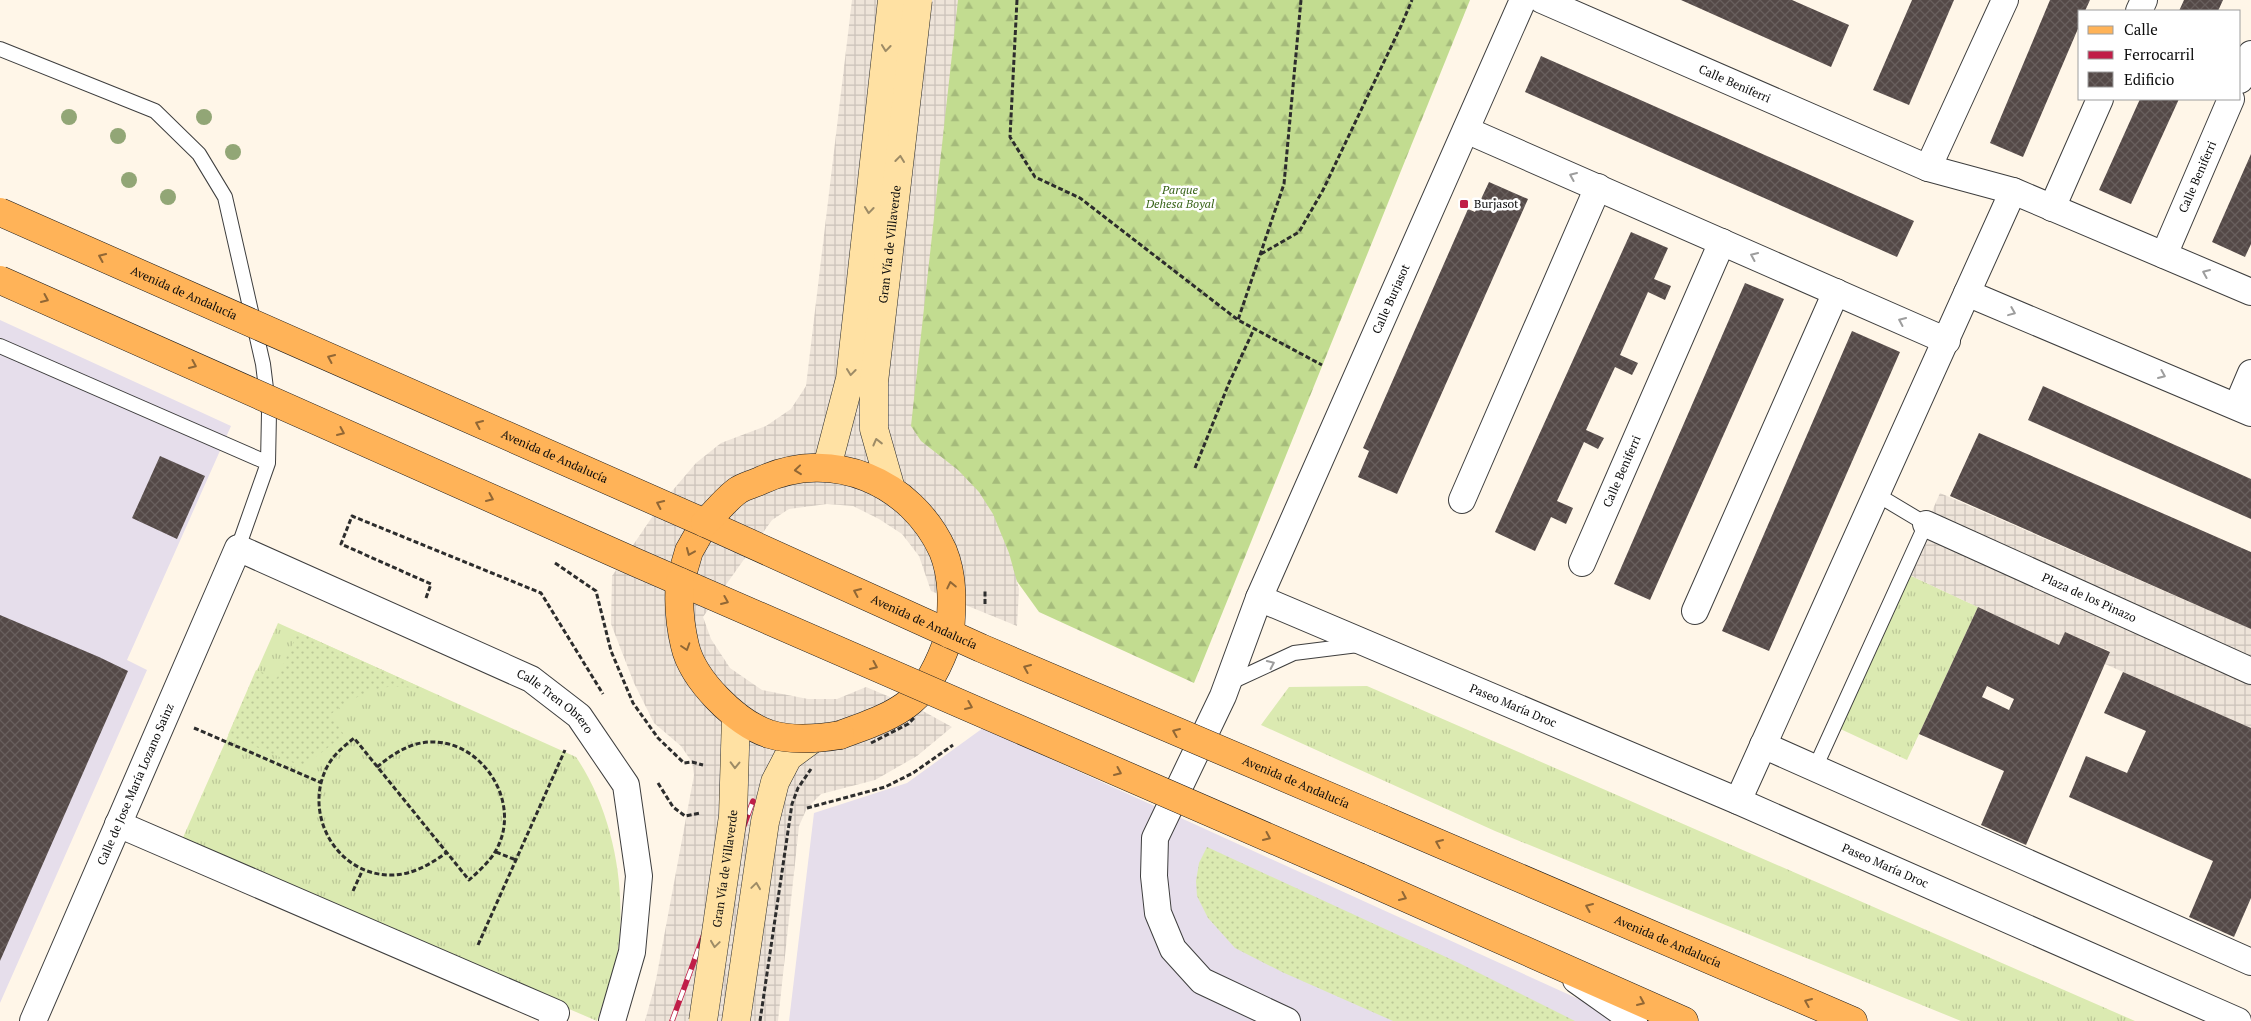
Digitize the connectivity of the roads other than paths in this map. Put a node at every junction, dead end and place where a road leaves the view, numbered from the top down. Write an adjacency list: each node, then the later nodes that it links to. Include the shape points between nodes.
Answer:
1 (892, 0): 28 (street, Gran Vía de Villaverde, one-way to 28, bridge, via 850,379)
2 (918, 0): 29 (street, Gran Vía de Villaverde, one-way to 2, bridge, via 874,429 874,382)
3 (1523, 0): 11 (street, Calle Burjasot)
4 (1542, 0): 12 (street, Calle Beniferri)
5 (2005, 0): 12 (street)
6 (0, 49): 27 (lane, via 155,112 199,154 225,197 263,364 269,413)
7 (2251, 54): 8 (street)
8 (2241, 78)
9 (2100, 100): 15 (street)
10 (2231, 100): 18 (street, Calle Beniferri)
11 (1466, 130): 13 (street, one-way to 11); 37 (street, Calle Burjasot)
12 (1928, 168): 14 (street, Calle Beniferri)
13 (1598, 188): 17 (street); 31 (street)
14 (2013, 191): 15 (street, Calle Beniferri); 22 (street)
15 (2052, 208): 18 (street, Calle Beniferri)
16 (0, 212): 32 (main road, Avenida de Andalucía, one-way to 16, bridge)
17 (1722, 242): 20 (street, one-way to 17); 35 (street, Calle Beniferri)
18 (2164, 255): 21 (street, Calle Beniferri, one-way to 18)
19 (0, 280): 36 (main road, one-way to 36, bridge)
20 (1836, 292): 23 (street, one-way to 20); 38 (street)
21 (2251, 292)
22 (1967, 293): 23 (street); 26 (street, one-way to 26)
23 (1947, 341): 30 (street)
24 (0, 346): 27 (lane)
25 (2251, 373): 26 (street)
26 (2244, 410)
27 (268, 463): 34 (lane)
28 (827, 467): 29 (main road, bridge, via 860,474); 32 (main road, one-way to 32, bridge, via 780,471 738,491)
29 (891, 489): 39 (main road, one-way to 29, bridge, via 953,592 943,552 922,516)
30 (1876, 494): 33 (lane, Plaza de los Pinazo); 46 (street)
31 (1462, 500)
32 (705, 524): 36 (main road, one-way to 36, via 689,551); 39 (main road, Avenida de Andalucía, one-way to 32, bridge)
33 (1926, 524): 41 (street, Plaza de los Pinazo); 47 (lane)
34 (238, 548): 49 (street, Calle de Jose María Lozano Sainz); 54 (street, Calle Tren Obrero, via 531,679 579,716 626,785 640,876 632,952)
35 (1582, 563)
36 (680, 582): 43 (main road, one-way to 43, bridge); 44 (main road, one-way to 44, bridge, via 678,605 685,648 705,686)
37 (1258, 598): 40 (street, Paseo María Droc); 42 (street)
38 (1695, 611)
39 (950, 634): 43 (main road, via 940,662); 60 (main road, Avenida de Andalucía, one-way to 39, bridge)
40 (1366, 644): 42 (lane, one-way to 40, via 1294,653); 48 (street, Paseo María Droc)
41 (2251, 671)
42 (1227, 685): 57 (street, via 1155,838 1154,876 1158,913 1173,949 1202,981)
43 (924, 688): 45 (main road, bridge, via 909,705 878,722 840,735); 50 (main road, one-way to 50, bridge)
44 (736, 716): 45 (main road, bridge, via 769,734); 55 (street, Gran Vía de Villaverde, one-way to 55, bridge, via 733,816)
45 (811, 740): 56 (street, one-way to 45, via 765,822 775,782 788,757)
46 (1764, 745): 47 (street); 48 (street)
47 (1815, 768): 51 (street)
48 (1738, 801): 61 (street, Paseo María Droc)
49 (118, 824): 52 (street); 53 (street, Calle de Jose María Lozano Sainz)
50 (1548, 961): 58 (street); 59 (main road, one-way to 59)
51 (2251, 962)
52 (561, 1018)
53 (33, 1021)
54 (612, 1021)
55 (703, 1021)
56 (736, 1021)
57 (1287, 1021)
58 (1634, 1021)
59 (1684, 1021)
60 (1853, 1021)
61 (2238, 1021)

